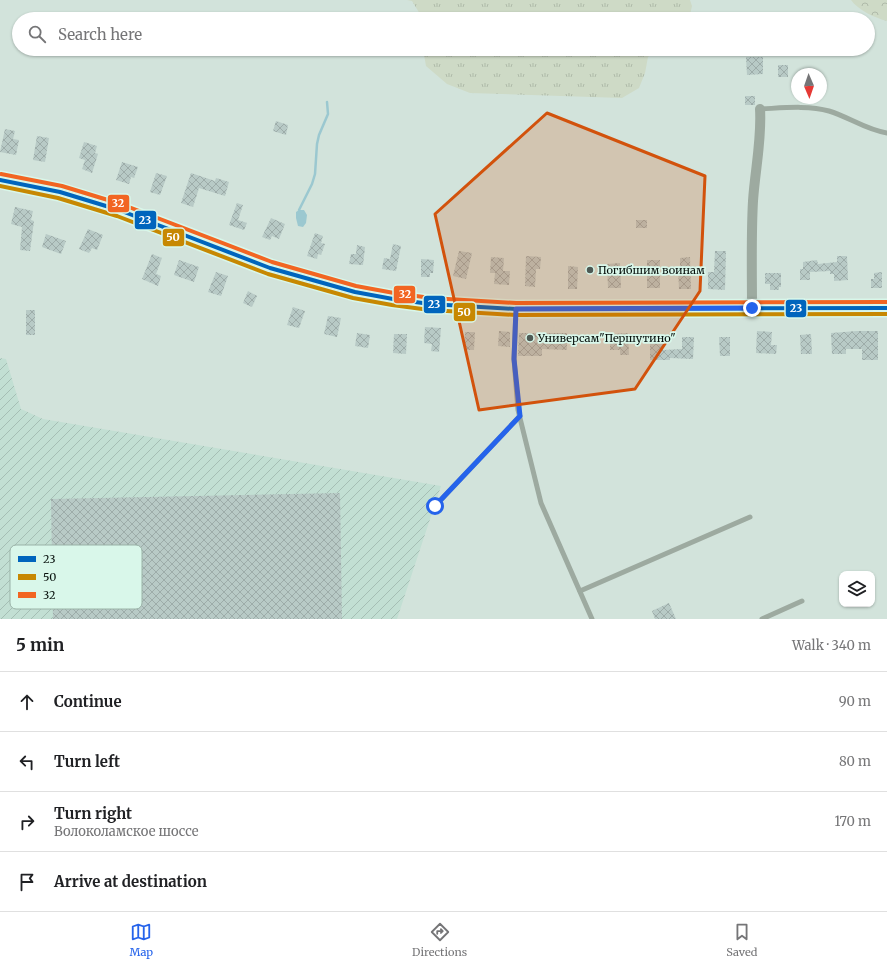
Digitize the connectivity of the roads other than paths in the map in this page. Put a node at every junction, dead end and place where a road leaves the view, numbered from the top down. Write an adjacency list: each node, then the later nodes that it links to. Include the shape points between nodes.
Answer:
1 (760, 109): 2 (lane, via 828,110 860,125); 4 (street, via 752,223)
2 (887, 133)
3 (0, 180): 6 (street, via 60,192 118,210 270,268 355,292 430,304)
4 (752, 308): 5 (street); 6 (street)
5 (887, 308)
6 (516, 309): 7 (lane, via 514,359)
7 (520, 416): 8 (lane); 10 (lane, via 540,503)
8 (435, 506)
9 (750, 517): 10 (lane)
10 (580, 591): 12 (lane)
11 (802, 602): 13 (lane)
12 (592, 619)
13 (762, 619)

